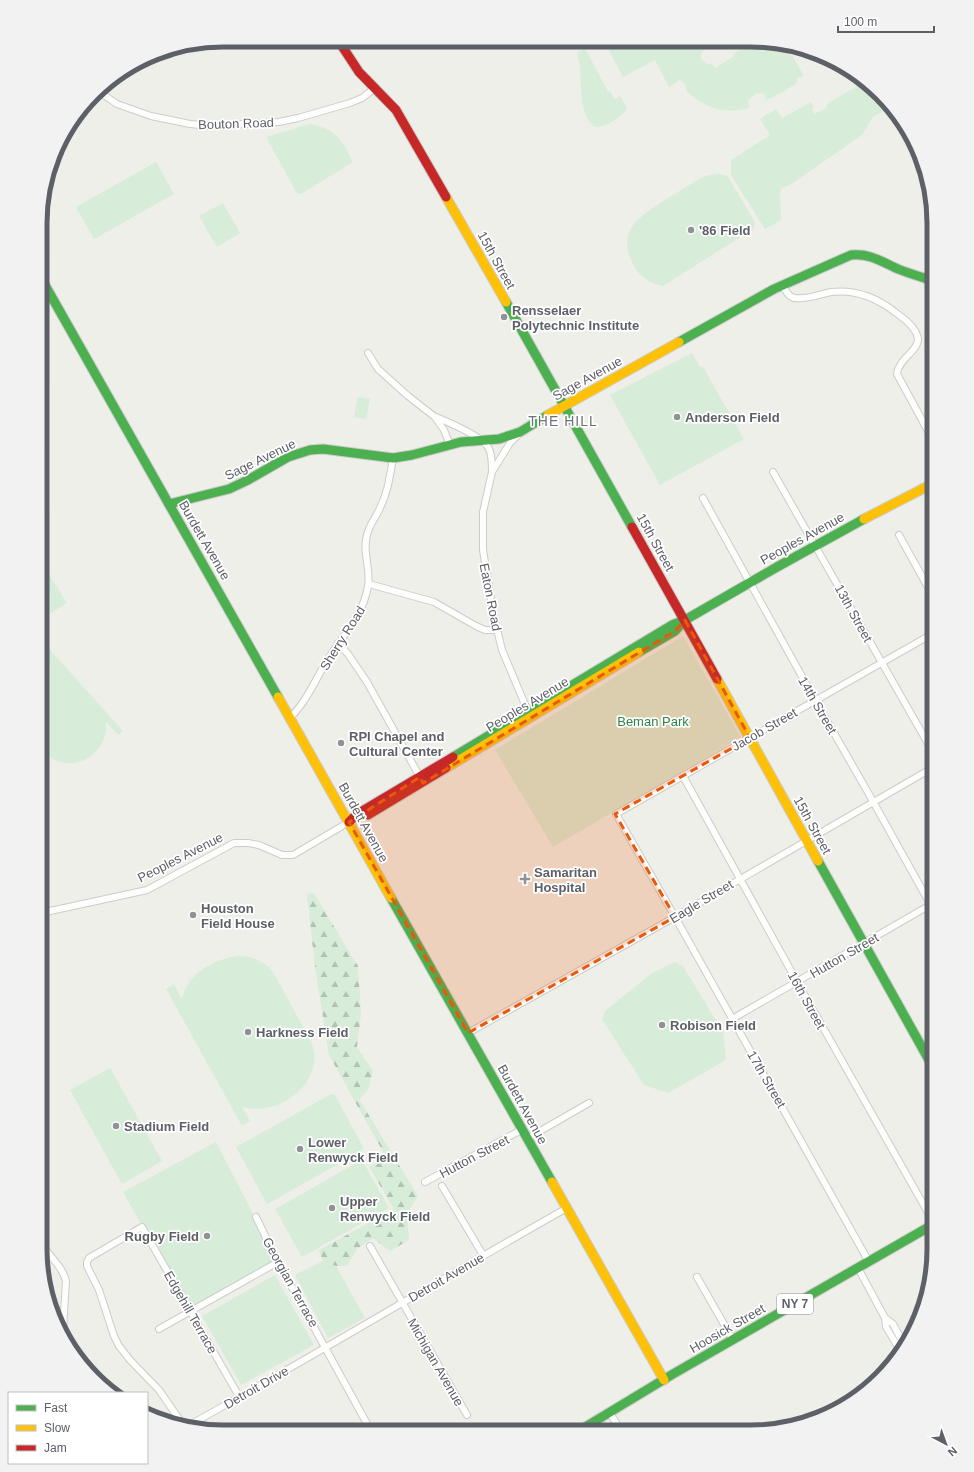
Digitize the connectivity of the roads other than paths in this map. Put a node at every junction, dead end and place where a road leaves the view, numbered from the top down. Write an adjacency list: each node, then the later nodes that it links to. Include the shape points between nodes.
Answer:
1 (344, 47): 2 (main road, 15th Street, via 359,72)
2 (375, 88): 3 (street, Bouton Road, via 350,103 298,118 279,122 212,126 151,116 117,104); 8 (main road, 15th Street, via 396,110 405,124)
3 (103, 95)
4 (927, 279): 5 (main road, Sage Avenue, via 872,256 858,254)
5 (783, 286): 8 (main road, Sage Avenue, via 707,325); 10 (street, via 789,295 795,298 832,292 867,296 884,303 904,319 918,338 915,348 902,361 897,374)
6 (47, 287): 19 (main road, Burdett Avenue)
7 (368, 353): 9 (street, via 378,369)
8 (564, 406): 11 (main road, Sage Avenue); 25 (main road, 15th Street)
9 (435, 417): 12 (street); 13 (street)
10 (927, 429)
11 (520, 432): 12 (main road, Sage Avenue, via 499,439); 15 (street, Eaton Road)
12 (482, 440): 13 (main road, Sage Avenue); 15 (street, Eaton Road, via 488,447)
13 (450, 445): 14 (main road, Sage Avenue, via 412,456)
14 (393, 458): 19 (main road, Sage Avenue, via 323,450 304,451 237,487); 23 (street, Sherry Road, via 387,492 366,536)
15 (492, 472): 26 (street, Eaton Road, via 483,512 482,550)
16 (773, 472): 21 (street, 13th Street)
17 (927, 486): 21 (main road, Peoples Avenue)
18 (703, 498): 22 (street, 14th Street)
19 (169, 504): 32 (main road, Burdett Avenue)
20 (898, 535): 24 (street)
21 (815, 544): 22 (main road, Peoples Avenue); 29 (street, 13th Street)
22 (750, 582): 25 (main road, Peoples Avenue); 30 (street, 14th Street)
23 (369, 584): 26 (street, via 434,602 485,630); 28 (street, Sherry Road, via 361,612)
24 (927, 586)
25 (684, 620): 31 (main road, Peoples Avenue); 33 (main road, 15th Street)
26 (497, 630): 31 (street, Eaton Road, via 502,650)
27 (927, 637): 29 (street, Jacob Street)
28 (338, 643): 32 (street, Sherry Road, via 300,708); 37 (street, via 367,682)
29 (881, 662): 30 (street, Jacob Street); 34 (street, 13th Street)
30 (815, 700): 33 (street, Jacob Street); 38 (street, 14th Street)
31 (529, 714): 37 (main road, Peoples Avenue)
32 (290, 718): 40 (main road, Burdett Avenue)
33 (750, 738): 36 (street, Jacob Street); 41 (main road, 15th Street)
34 (927, 742)
35 (927, 771): 38 (street, Eagle Street)
36 (683, 776): 39 (street, Jacob Street); 42 (street, 16th Street)
37 (421, 780): 40 (main road, Peoples Avenue, via 357,814)
38 (874, 802): 41 (street, Eagle Street); 43 (street, 14th Street)
39 (616, 814): 46 (street, 17th Street)
40 (349, 822): 45 (street, Peoples Avenue, via 294,855 282,855 259,845 234,843 139,893); 50 (main road, Burdett Avenue)
41 (807, 840): 42 (street, Eagle Street); 47 (main road, 15th Street)
42 (740, 878): 46 (street, Eagle Street); 48 (street, 16th Street)
43 (927, 895)
44 (927, 909): 47 (street, Hutton Street)
45 (47, 912)
46 (675, 917): 49 (street, 17th Street); 50 (street, Eagle Street)
47 (863, 943): 48 (street, Hutton Street); 51 (main road, 15th Street)
48 (797, 982): 49 (street, Hutton Street); 58 (street, 16th Street)
49 (732, 1019): 65 (street, 17th Street)
50 (468, 1033): 53 (main road, Burdett Avenue)
51 (927, 1057)
52 (589, 1103): 54 (street, Hutton Street)
53 (523, 1130): 54 (main road, Burdett Avenue); 55 (street, Hutton Street)
54 (528, 1138): 57 (main road, Burdett Avenue)
55 (425, 1182)
56 (442, 1186): 63 (street)
57 (567, 1208): 63 (street, Detroit Avenue); 77 (main road, Burdett Avenue)
58 (927, 1212)
59 (256, 1218): 64 (street, Georgian Terrace)
60 (927, 1228): 65 (main road, Hoosick Street / NY 7)
61 (370, 1246): 68 (street, Michigan Avenue)
62 (47, 1251): 71 (street, via 66,1281)
63 (483, 1255): 68 (street, Detroit Avenue)
64 (278, 1262): 69 (street); 76 (street, Georgian Terrace)
65 (869, 1262): 66 (main road, Hoosick Street / NY 7)
66 (858, 1268): 70 (street); 73 (main road, Hoosick Street / NY 7)
67 (697, 1277): 73 (street)
68 (402, 1303): 76 (street, Detroit Avenue); 80 (street, Michigan Avenue)
69 (190, 1311): 72 (street); 78 (street, Edgehill Terrace); 81 (street, Edgehill Terrace, via 142,1227 89,1258 88,1270 99,1290 119,1346 159,1390)
70 (885, 1318): 74 (street, via 892,1324); 75 (street, via 886,1327)
71 (63, 1323)
72 (159, 1329)
73 (733, 1340): 77 (main road, Hoosick Street / NY 7)
74 (901, 1340)
75 (898, 1346)
76 (326, 1347): 78 (street, Detroit Drive); 83 (street, Georgian Terrace)
77 (664, 1380): 79 (main road, Hoosick Street / NY 7)
78 (240, 1398): 82 (street, Detroit Drive)
79 (609, 1412): 84 (main road, Hoosick Street / NY 7); 85 (street)
80 (467, 1415)
81 (180, 1420)
82 (194, 1422)
83 (368, 1425)
84 (588, 1425)
85 (617, 1425)

